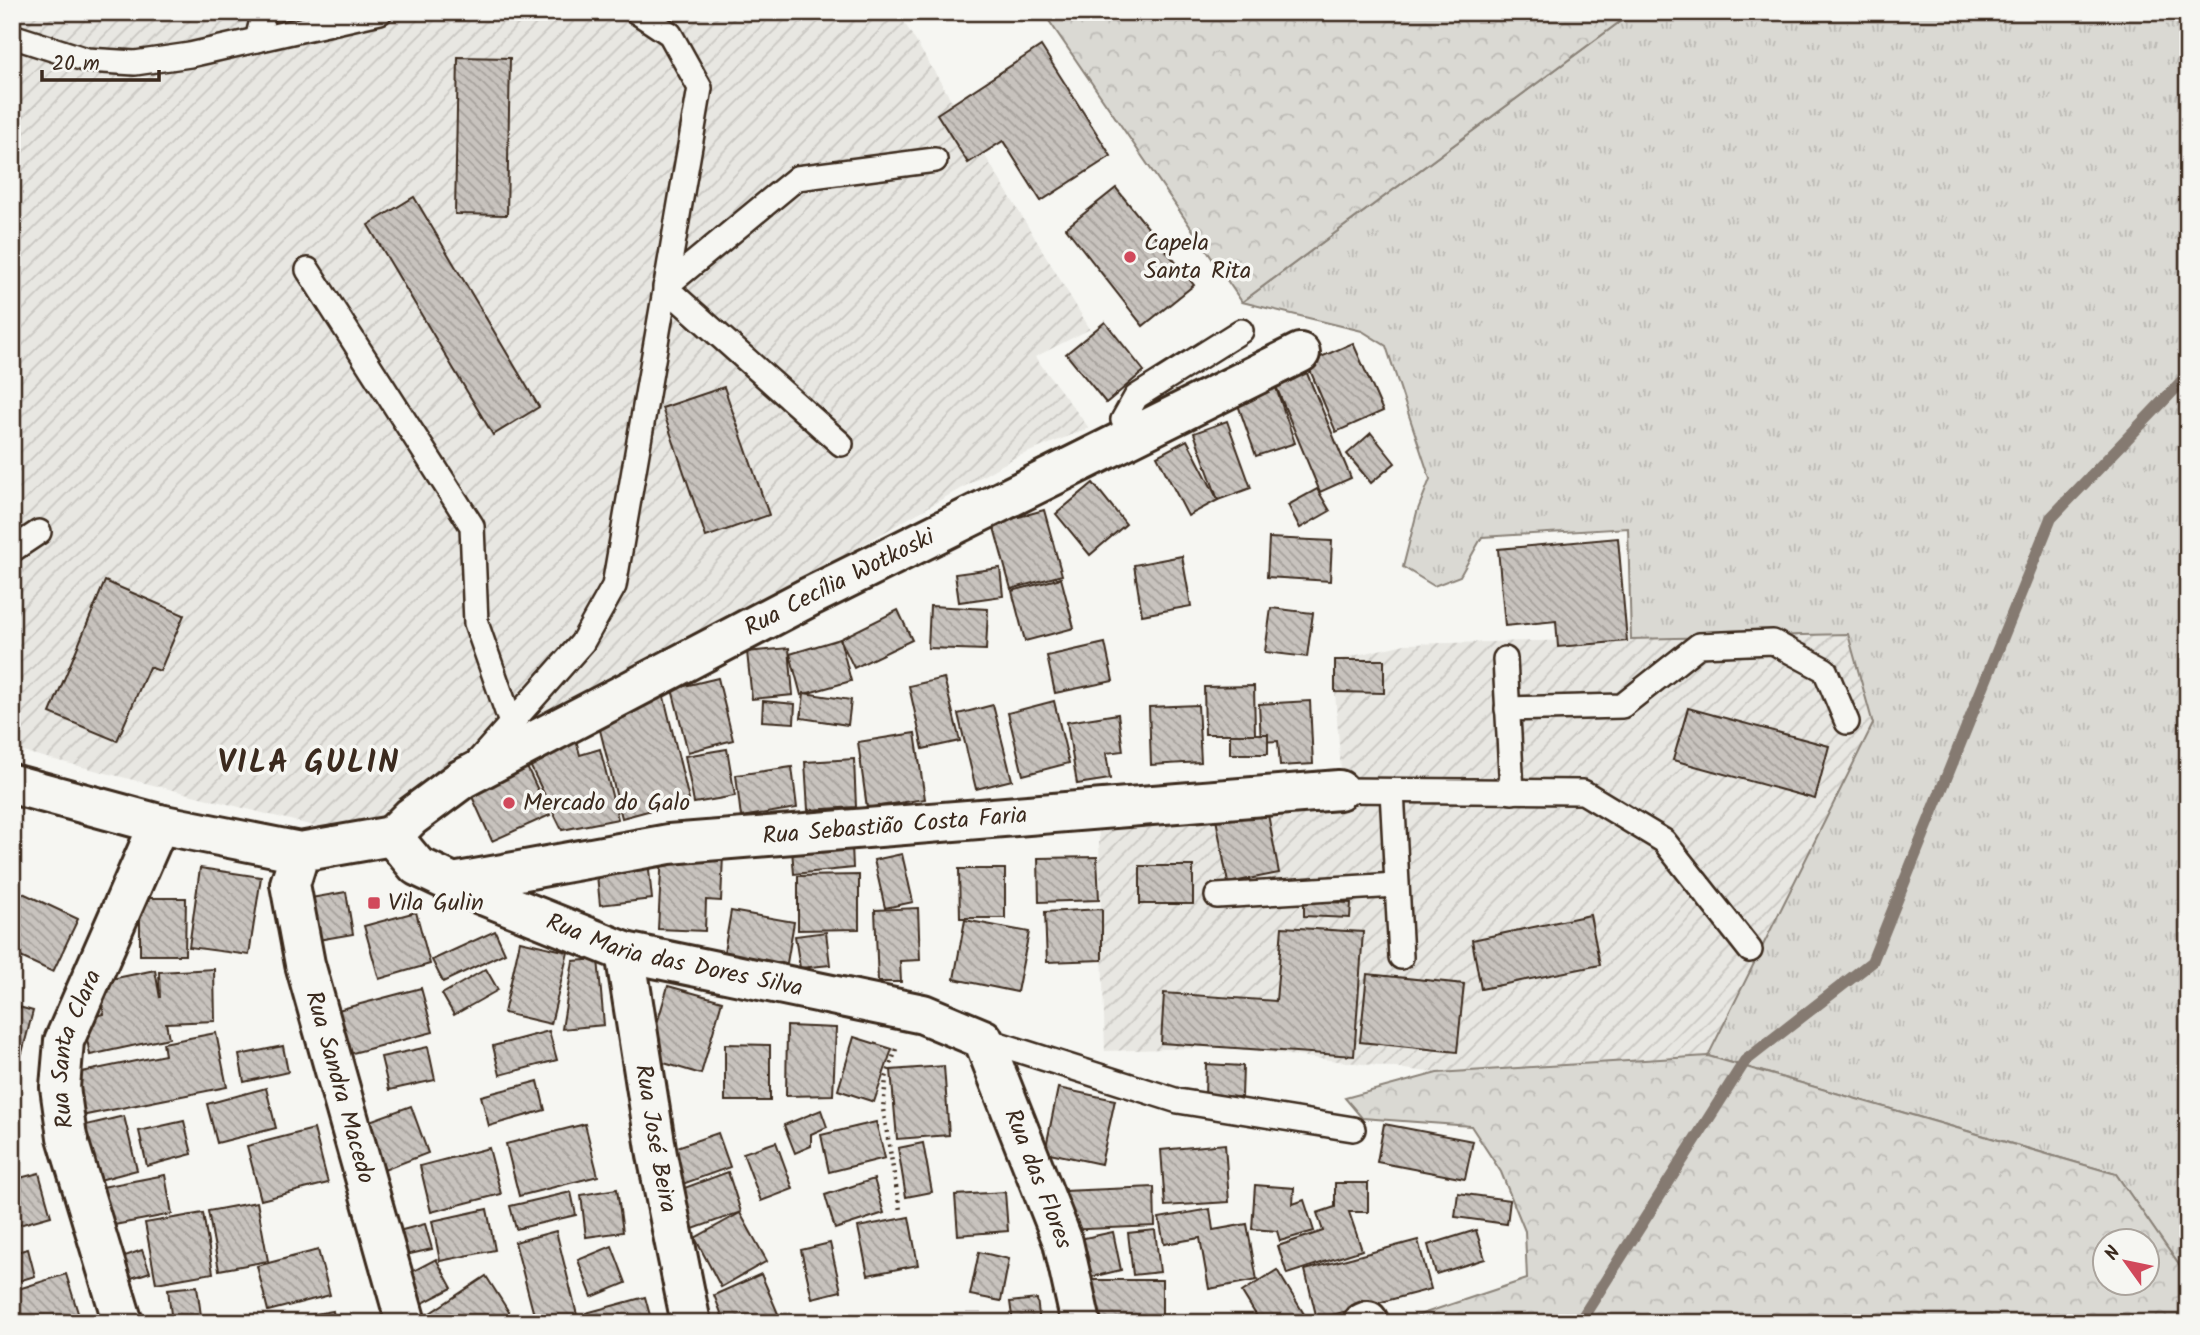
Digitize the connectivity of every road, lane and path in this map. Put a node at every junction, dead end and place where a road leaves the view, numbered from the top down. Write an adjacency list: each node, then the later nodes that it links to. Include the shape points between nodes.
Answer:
1 (264, 12): 5 (lane)
2 (380, 12): 5 (lane)
3 (637, 12): 8 (lane, via 670,34 700,88)
4 (12, 36): 5 (lane, via 88,60 135,63)
5 (257, 40)
6 (935, 160): 8 (lane, via 796,178)
7 (308, 270): 18 (lane, via 472,526 476,623)
8 (665, 287): 12 (lane); 18 (lane, via 614,586 582,643)
9 (1241, 331): 11 (lane, via 1136,397 1123,420)
10 (1300, 353): 11 (street, Rua Cecília Wotkoski)
11 (1133, 437): 19 (street, Rua Cecília Wotkoski, via 809,597)
12 (841, 444)
13 (39, 532): 14 (lane)
14 (12, 550)
15 (1505, 659): 16 (lane)
16 (1507, 709): 17 (lane, via 1622,706 1699,645 1773,642 1825,670); 23 (lane)
17 (1847, 722)
18 (511, 723): 19 (lane)
19 (462, 779): 25 (street, Rua Cecília Wotkoski)
20 (12, 784): 24 (street)
21 (1339, 790): 22 (lane); 27 (street, Rua Sebastião Costa Faria, via 669,844)
22 (1392, 791): 23 (lane); 28 (lane)
23 (1512, 792): 30 (lane, via 1583,792 1664,841)
24 (159, 824): 26 (street); 37 (street, Rua Santa Clara, via 64,1041 60,1087 67,1137)
25 (392, 836): 26 (street); 27 (street, Rua Maria das Dores Silva, via 417,866)
26 (300, 852): 38 (street, Rua Sandra Macedo, via 290,884 305,964)
27 (453, 883): 31 (street, Rua Maria das Dores Silva)
28 (1396, 885): 29 (lane); 32 (lane)
29 (1217, 896)
30 (1750, 950)
31 (625, 952): 33 (street, Rua Maria das Dores Silva); 39 (street, Rua José Beira, via 657,1155)
32 (1401, 957)
33 (906, 1011): 34 (street, Rua Maria das Dores Silva); 36 (path, via 886,1078 883,1109)
34 (983, 1039): 35 (lane, Rua Maria das Dores Silva, via 1178,1101); 40 (street, Rua das Flores, via 1063,1242)
35 (1353, 1129)
36 (900, 1210)
37 (122, 1323)
38 (407, 1323)
39 (691, 1323)
40 (1081, 1323)

